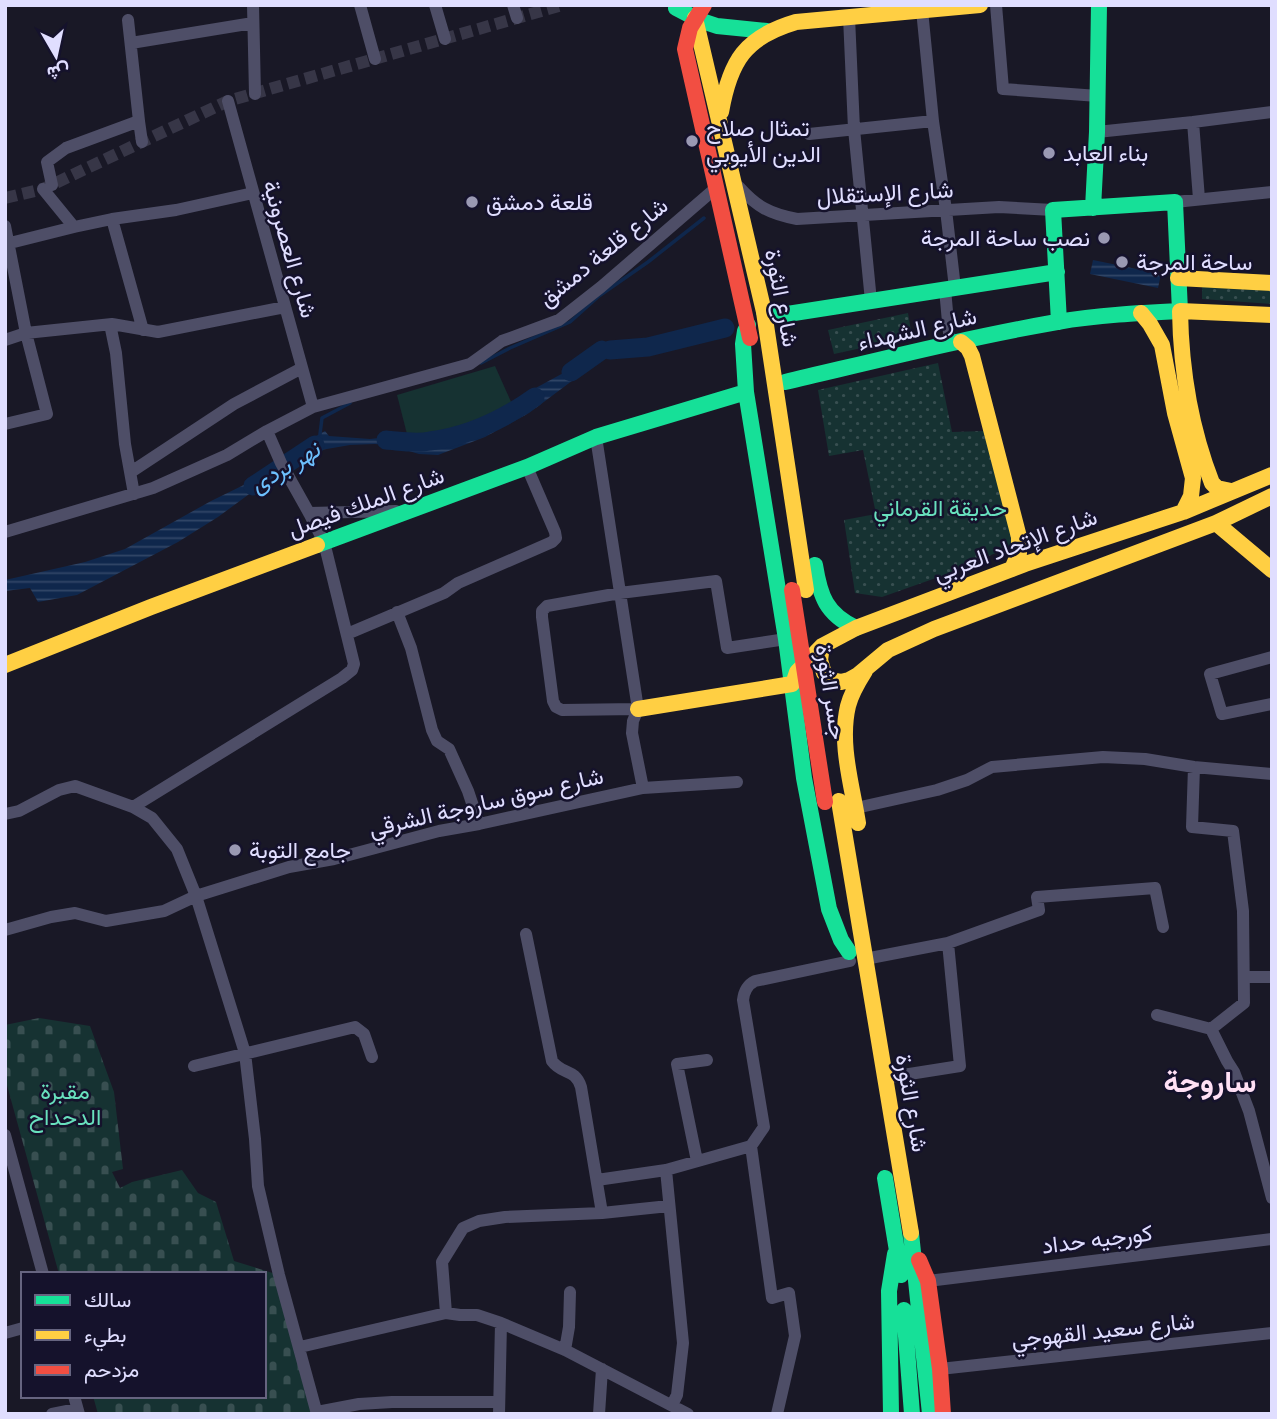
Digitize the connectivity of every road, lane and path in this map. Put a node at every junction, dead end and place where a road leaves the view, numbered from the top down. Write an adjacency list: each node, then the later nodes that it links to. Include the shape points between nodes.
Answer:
1 (253, 5): 13 (street)
2 (359, 5): 18 (street)
3 (435, 5): 16 (street)
4 (711, 5): 14 (main road)
5 (980, 5): 10 (main road)
6 (996, 5): 20 (street, via 1003,89)
7 (1099, 5): 20 (main road)
8 (689, 8): 14 (main road); 25 (main road, شارع الثورة); 32 (main road, شارع الثورة, via 685,49)
9 (893, 9): 10 (main road); 11 (main road)
10 (922, 10): 24 (street)
11 (849, 17): 15 (main road, via 796,22); 27 (street)
12 (128, 20): 17 (street)
13 (253, 23): 17 (street); 19 (street)
14 (720, 26): 15 (main road)
15 (767, 31): 25 (main road, via 750,44 728,77)
16 (445, 39)
17 (131, 43): 23 (street)
18 (375, 59)
19 (255, 94)
20 (1098, 96): 28 (main road)
21 (228, 102): 34 (street, شارع العصرونية)
22 (1272, 113): 26 (street)
23 (139, 121): 30 (street); 43 (street, via 66,148 47,162 48,187)
24 (933, 121): 27 (street); 39 (street)
25 (719, 122): 31 (main road, شارع الثورة)
26 (1193, 122): 28 (street); 35 (street)
27 (854, 129): 29 (street); 40 (street)
28 (1097, 132): 37 (main road)
29 (809, 134)
30 (142, 142)
31 (733, 179): 40 (street, شارع الإستقلال, via 746,195 778,216); 54 (main road, شارع الثورة)
32 (716, 187): 57 (main road, شارع الثورة); 66 (street, شارع قلعة دمشق, via 559,320 502,341 470,364)
33 (1272, 192): 35 (street)
34 (253, 193): 41 (street); 50 (street, شارع العصرونية)
35 (1199, 199): 36 (street)
36 (1175, 202): 37 (main road); 46 (main road)
37 (1093, 208): 38 (main road)
38 (1053, 210): 39 (street, شارع الإستقلال, via 999,207); 45 (main road)
39 (946, 211): 40 (street, شارع الإستقلال); 48 (street)
40 (862, 216): 49 (street)
41 (112, 219): 43 (street); 58 (street)
42 (5, 226): 44 (street)
43 (74, 227): 44 (street)
44 (10, 243): 59 (street)
45 (1056, 272): 48 (main road); 55 (main road)
46 (1178, 278): 47 (main road); 51 (main road)
47 (1272, 283)
48 (950, 288): 49 (main road); 62 (street)
49 (871, 301): 54 (main road)
50 (285, 307): 58 (street, via 158,332); 63 (street, شارع العصرونية)
51 (1180, 311): 52 (main road); 53 (main road); 74 (main road, via 1187,404 1212,483)
52 (1141, 313): 55 (main road); 79 (main road, via 1165,351 1173,405 1193,478 1194,489)
53 (1272, 315)
54 (765, 319): 64 (main road, via 778,346); 89 (main road, شارع الثورة)
55 (1059, 322): 60 (main road, شارع الشهداء)
56 (112, 324): 58 (street); 59 (street); 72 (street)
57 (748, 325): 65 (main road, via 743,344); 89 (main road, شارع الثورة)
58 (143, 330)
59 (26, 333): 61 (street); 67 (street, via 47,414)
60 (991, 336): 62 (main road, شارع الشهداء); 70 (main road, via 982,355)
61 (5, 340)
62 (956, 343): 64 (main road, شارع الشهداء); 70 (main road, via 968,348 972,356)
63 (302, 368): 66 (street, شارع العصرونية); 72 (street, via 234,404)
64 (785, 382): 89 (main road)
65 (746, 392): 69 (main road, شارع الملك فيصل); 89 (main road)
66 (313, 407): 68 (street, شارع قلعة دمشق)
67 (5, 424)
68 (267, 431): 75 (street, شارع قلعة دمشق, via 227,455); 80 (street)
69 (596, 437): 71 (main road, شارع الملك فيصل); 88 (street)
70 (1000, 446): 85 (main road, via 1027,534); 86 (main road, via 1020,544)
71 (527, 467): 78 (main road, شارع الملك فيصل); 90 (street, via 556,538)
72 (131, 472): 75 (street)
73 (1272, 475): 74 (main road, شارع الإتحاد العربي)
74 (1231, 491): 79 (main road, شارع الإتحاد العربي)
75 (134, 494): 83 (street, شارع قلعة دمشق)
76 (1272, 496): 81 (main road)
77 (1272, 505): 81 (main road)
78 (408, 511): 80 (street); 84 (main road, شارع الملك فيصل)
79 (1183, 512): 85 (main road, شارع الإتحاد العربي)
80 (309, 513): 84 (street)
81 (1238, 513): 82 (main road)
82 (1216, 523): 87 (main road); 97 (main road, via 934,629 888,650)
83 (5, 532)
84 (324, 542): 92 (street); 96 (main road, شارع الملك فيصل)
85 (1043, 558): 86 (main road, شارع الإتحاد العربي)
86 (1012, 569): 91 (main road, شارع الإتحاد العربي)
87 (1272, 570)
88 (620, 593): 93 (street, via 716,581 727,648); 100 (street); 100 (street, via 547,606 542,611 553,701 562,710)
89 (799, 593): 91 (main road); 93 (main road); 109 (main road, جسر الثورة, bridge)
90 (397, 612): 92 (street); 113 (street, via 432,730 437,741 449,749)
91 (856, 628): 94 (main road, شارع الإتحاد العربي)
92 (347, 634): 110 (street, via 352,670)
93 (786, 639): 98 (main road)
94 (822, 646): 97 (main road, via 820,664 831,678 848,681); 98 (main road, شارع الإتحاد العربي, via 797,672)
95 (1272, 657): 99 (street, via 1210,674 1222,714)
96 (5, 665)
97 (865, 671): 101 (main road, via 849,704)
98 (792, 684): 100 (main road); 102 (main road)
99 (1272, 704)
100 (638, 709): 107 (street, via 632,733)
101 (845, 729): 102 (main road, via 824,741); 105 (main road)
102 (799, 739): 108 (main road)
103 (1194, 767): 104 (street); 111 (street, via 1104,757 992,767 937,790); 120 (street, via 1192,827 1233,831)
104 (1272, 774)
105 (850, 781): 108 (main road, via 830,775 816,780); 111 (main road)
106 (737, 782): 107 (street, شارع سوق ساروجة الشرقي)
107 (643, 788): 113 (street, شارع سوق ساروجة الشرقي)
108 (807, 792): 119 (main road, via 829,909)
109 (832, 801): 119 (main road, شارع الثورة)
110 (133, 807): 112 (street, via 75,786); 114 (street, via 152,818 177,849)
111 (856, 808): 119 (main road, via 875,932)
112 (5, 814)
113 (480, 824): 114 (street, شارع سوق ساروجة الشرقي, via 289,867)
114 (196, 895): 116 (street, شارع سوق ساروجة الشرقي, via 164,911 106,921 75,913); 124 (street)
115 (1163, 927): 118 (street, via 1156,888 1037,897 1039,910)
116 (5, 930)
117 (526, 934): 135 (street, via 552,1061 572,1073 581,1087)
118 (948, 943): 119 (street); 128 (street, via 960,1066)
119 (854, 962): 128 (main road, شارع الثورة); 130 (street, via 755,981 745,991 764,1127)
120 (1244, 977): 121 (street); 123 (street, via 1244,1003)
121 (1272, 977)
122 (1157, 1015): 123 (street)
123 (1211, 1029): 133 (street, via 1234,1072)
124 (245, 1054): 125 (street, via 355,1027 364,1034); 127 (street); 147 (street, via 258,1186)
125 (372, 1057)
126 (707, 1060): 131 (street, via 677,1064)
127 (194, 1066)
128 (884, 1078): 140 (main road, شارع الثورة)
129 (5, 1135): 141 (street)
130 (751, 1146): 131 (street); 158 (street, via 772,1298 789,1293 795,1336)
131 (697, 1161): 134 (street)
132 (883, 1167): 140 (main road, شارع الثورة)
133 (1268, 1169): 136 (street)
134 (666, 1170): 135 (street); 137 (street)
135 (597, 1180): 138 (street)
136 (1272, 1198)
137 (669, 1206): 138 (street); 151 (street, via 683,1343)
138 (602, 1213): 144 (street, via 505,1217 463,1228 442,1262)
139 (1272, 1239): 142 (street, كورجيه حداد)
140 (905, 1245): 142 (main road); 159 (main road, via 889,1290); 160 (main road, شارع الثورة, via 903,1293); 161 (main road, شارع الثورة)
141 (42, 1272)
142 (928, 1281): 150 (main road)
143 (570, 1292): 148 (street)
144 (446, 1312): 145 (street); 147 (street)
145 (501, 1323): 148 (street); 153 (street)
146 (1272, 1333): 150 (street, شارع سعيد القهوجي)
147 (300, 1347): 154 (street)
148 (565, 1350): 149 (street)
149 (602, 1369): 151 (street); 156 (street)
150 (940, 1369): 162 (main road)
151 (672, 1405): 157 (street)
152 (76, 1406): 155 (street)
153 (499, 1408): 154 (street, via 392,1402)
154 (317, 1413)
155 (52, 1414)
156 (599, 1414)
157 (688, 1414)
158 (777, 1414)
159 (891, 1414)
160 (912, 1414)
161 (930, 1414)
162 (943, 1414)

